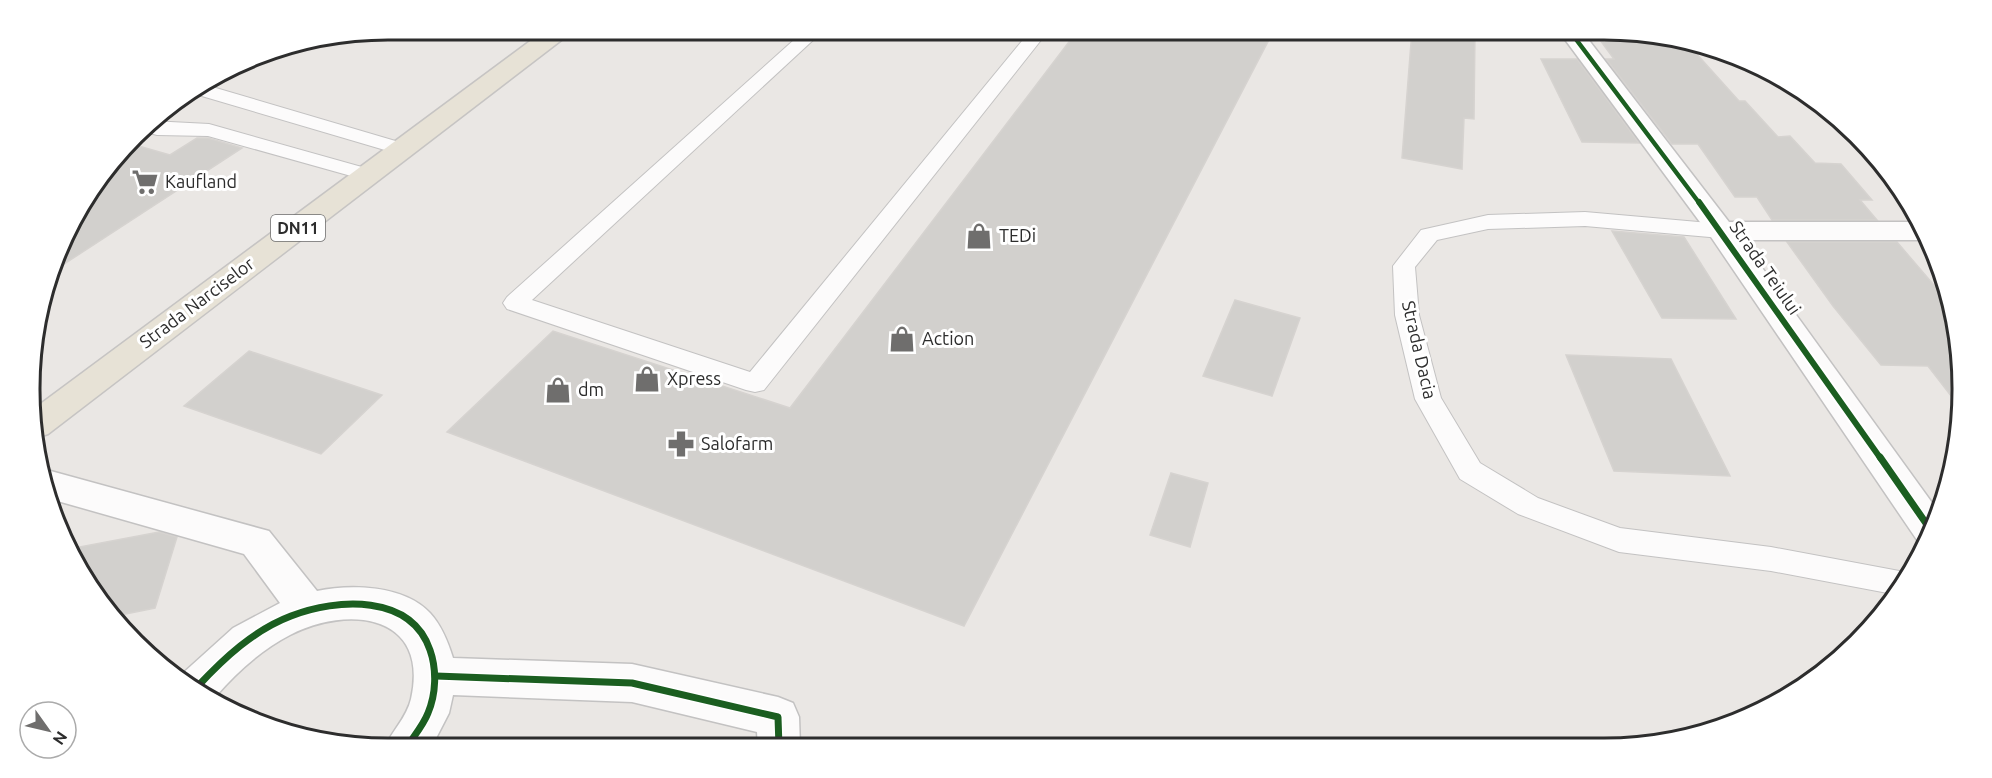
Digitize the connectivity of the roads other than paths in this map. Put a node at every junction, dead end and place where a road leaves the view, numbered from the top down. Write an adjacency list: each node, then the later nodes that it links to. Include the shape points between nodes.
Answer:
1 (547, 40): 7 (main road, Strada Narciselor / DN11)
2 (804, 40): 3 (lane, via 515,303 755,383)
3 (1032, 40)
4 (1577, 40): 9 (street, Strada Teiului)
5 (207, 92): 7 (lane)
6 (157, 129): 8 (lane, via 209,130)
7 (402, 149): 8 (main road, Strada Narciselor / DN11)
8 (369, 175): 11 (main road, Strada Narciselor / DN11)
9 (1721, 231): 10 (street, Strada Dacia); 13 (street, Strada Teiului); 14 (lane, Strada Dacia, via 1585,219 1488,222 1429,235 1404,266 1407,315 1428,399 1470,471 1528,506 1619,540)
10 (1914, 231)
11 (42, 421)
12 (54, 486): 15 (street, via 256,542)
13 (1925, 522)
14 (1894, 582)
15 (308, 610): 16 (street, via 348,602 384,606 412,620 430,644); 17 (street, via 267,627 229,653)
16 (436, 676): 18 (street, via 428,713); 19 (street, via 632,683 778,717)
17 (201, 682)
18 (412, 738)
19 (779, 738)

